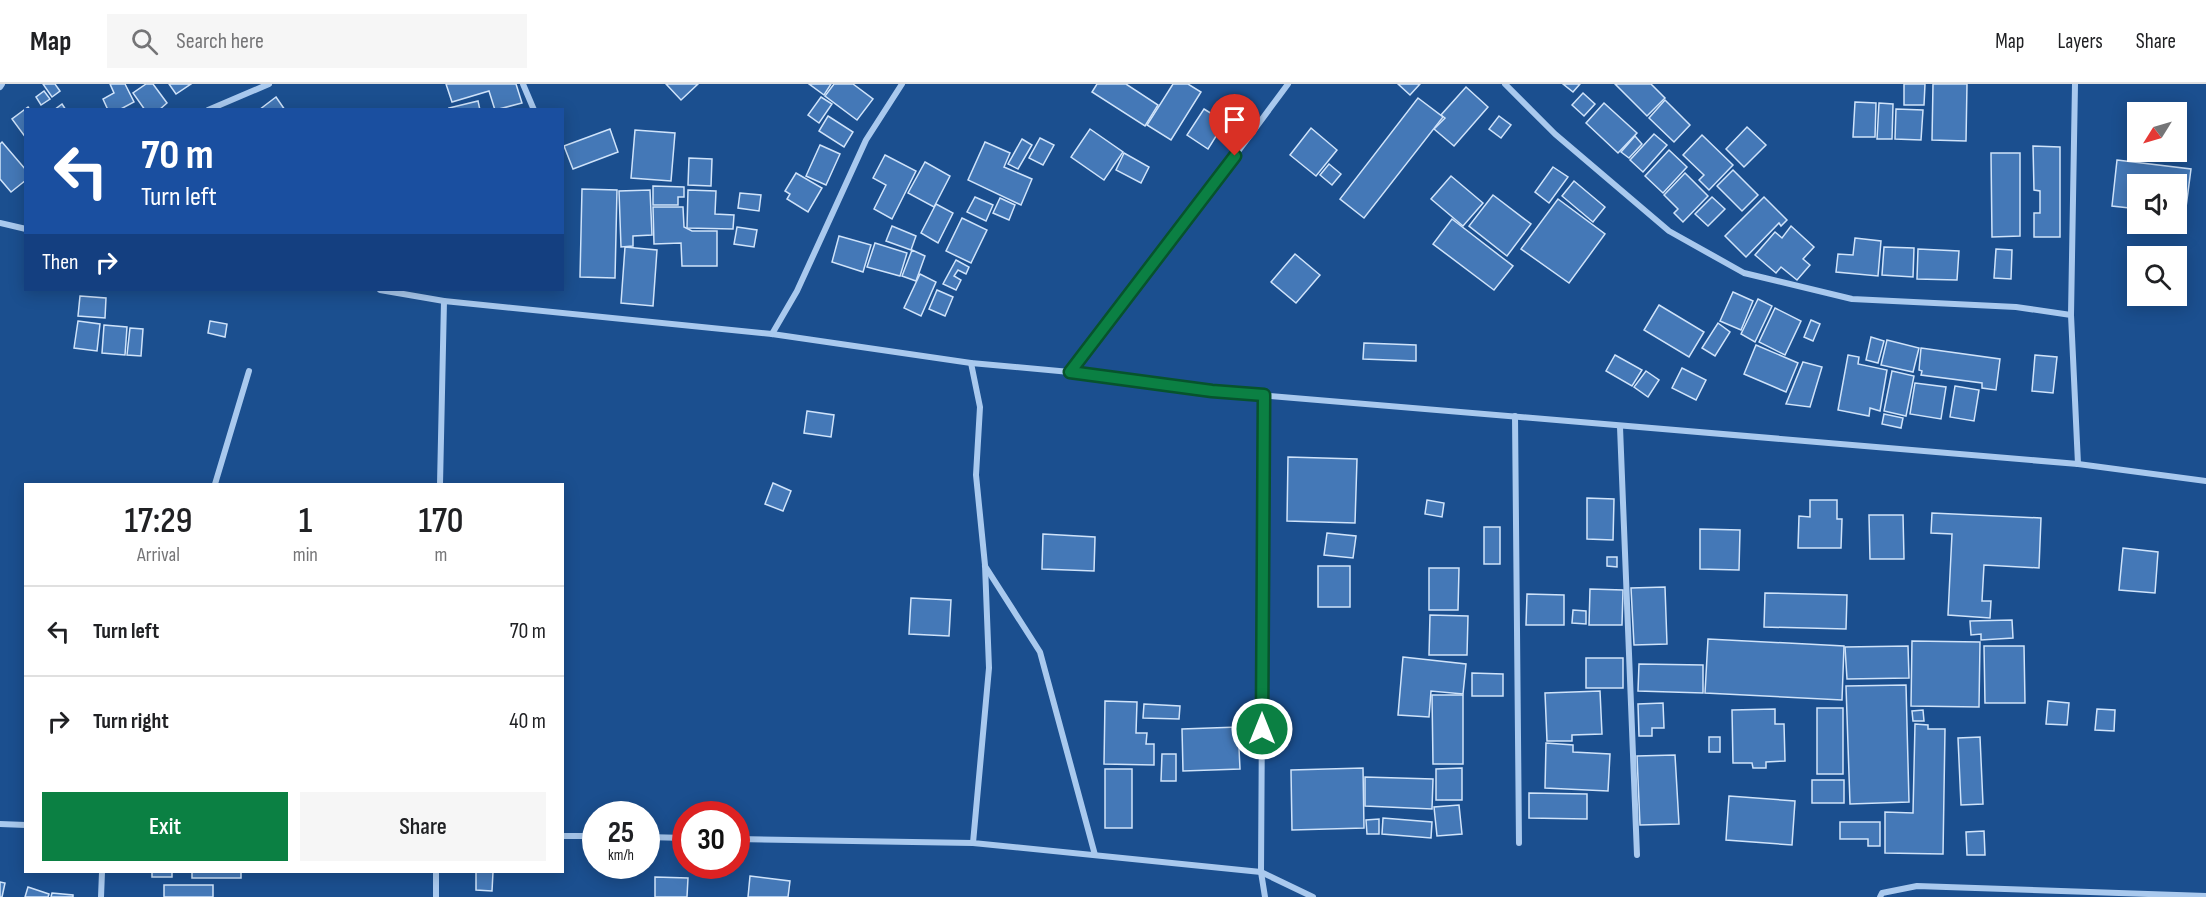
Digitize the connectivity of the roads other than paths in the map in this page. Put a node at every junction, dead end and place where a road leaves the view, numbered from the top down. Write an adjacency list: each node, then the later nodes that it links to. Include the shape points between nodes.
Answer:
1 (268, 84): 7 (street)
2 (523, 84): 8 (street)
3 (902, 84): 14 (street, via 866,140 797,291)
4 (1288, 84): 17 (street)
5 (1505, 84): 13 (street, via 1555,134 1669,231 1744,273 1852,298 2016,307)
6 (2075, 84): 13 (street)
7 (212, 108)
8 (533, 108)
9 (0, 223): 10 (street)
10 (23, 229)
11 (386, 291): 12 (street)
12 (444, 301): 14 (street); 24 (street)
13 (2071, 315): 21 (street)
14 (772, 334): 15 (street)
15 (971, 363): 17 (street); 25 (street, via 980,407 976,475)
16 (249, 371): 23 (street)
17 (1070, 372): 18 (street)
18 (1264, 395): 19 (street); 35 (street)
19 (1515, 416): 20 (street); 32 (street)
20 (1620, 427): 21 (street); 34 (street)
21 (2078, 464): 22 (street)
22 (2206, 481)
23 (215, 483)
24 (440, 483)
25 (985, 565): 31 (street, via 989,668); 33 (street, via 1040,652)
26 (0, 824): 27 (street)
27 (24, 825)
28 (564, 836): 29 (street)
29 (582, 836)
30 (750, 839): 31 (street)
31 (973, 843): 33 (street)
32 (1519, 843)
33 (1095, 855): 35 (street)
34 (1636, 855)
35 (1261, 872): 41 (street); 42 (street)
36 (102, 873): 39 (street)
37 (436, 873): 40 (street)
38 (2206, 896): 43 (street, via 1917,886 1882,893)
39 (101, 897)
40 (436, 897)
41 (1265, 897)
42 (1313, 897)
43 (1880, 897)

